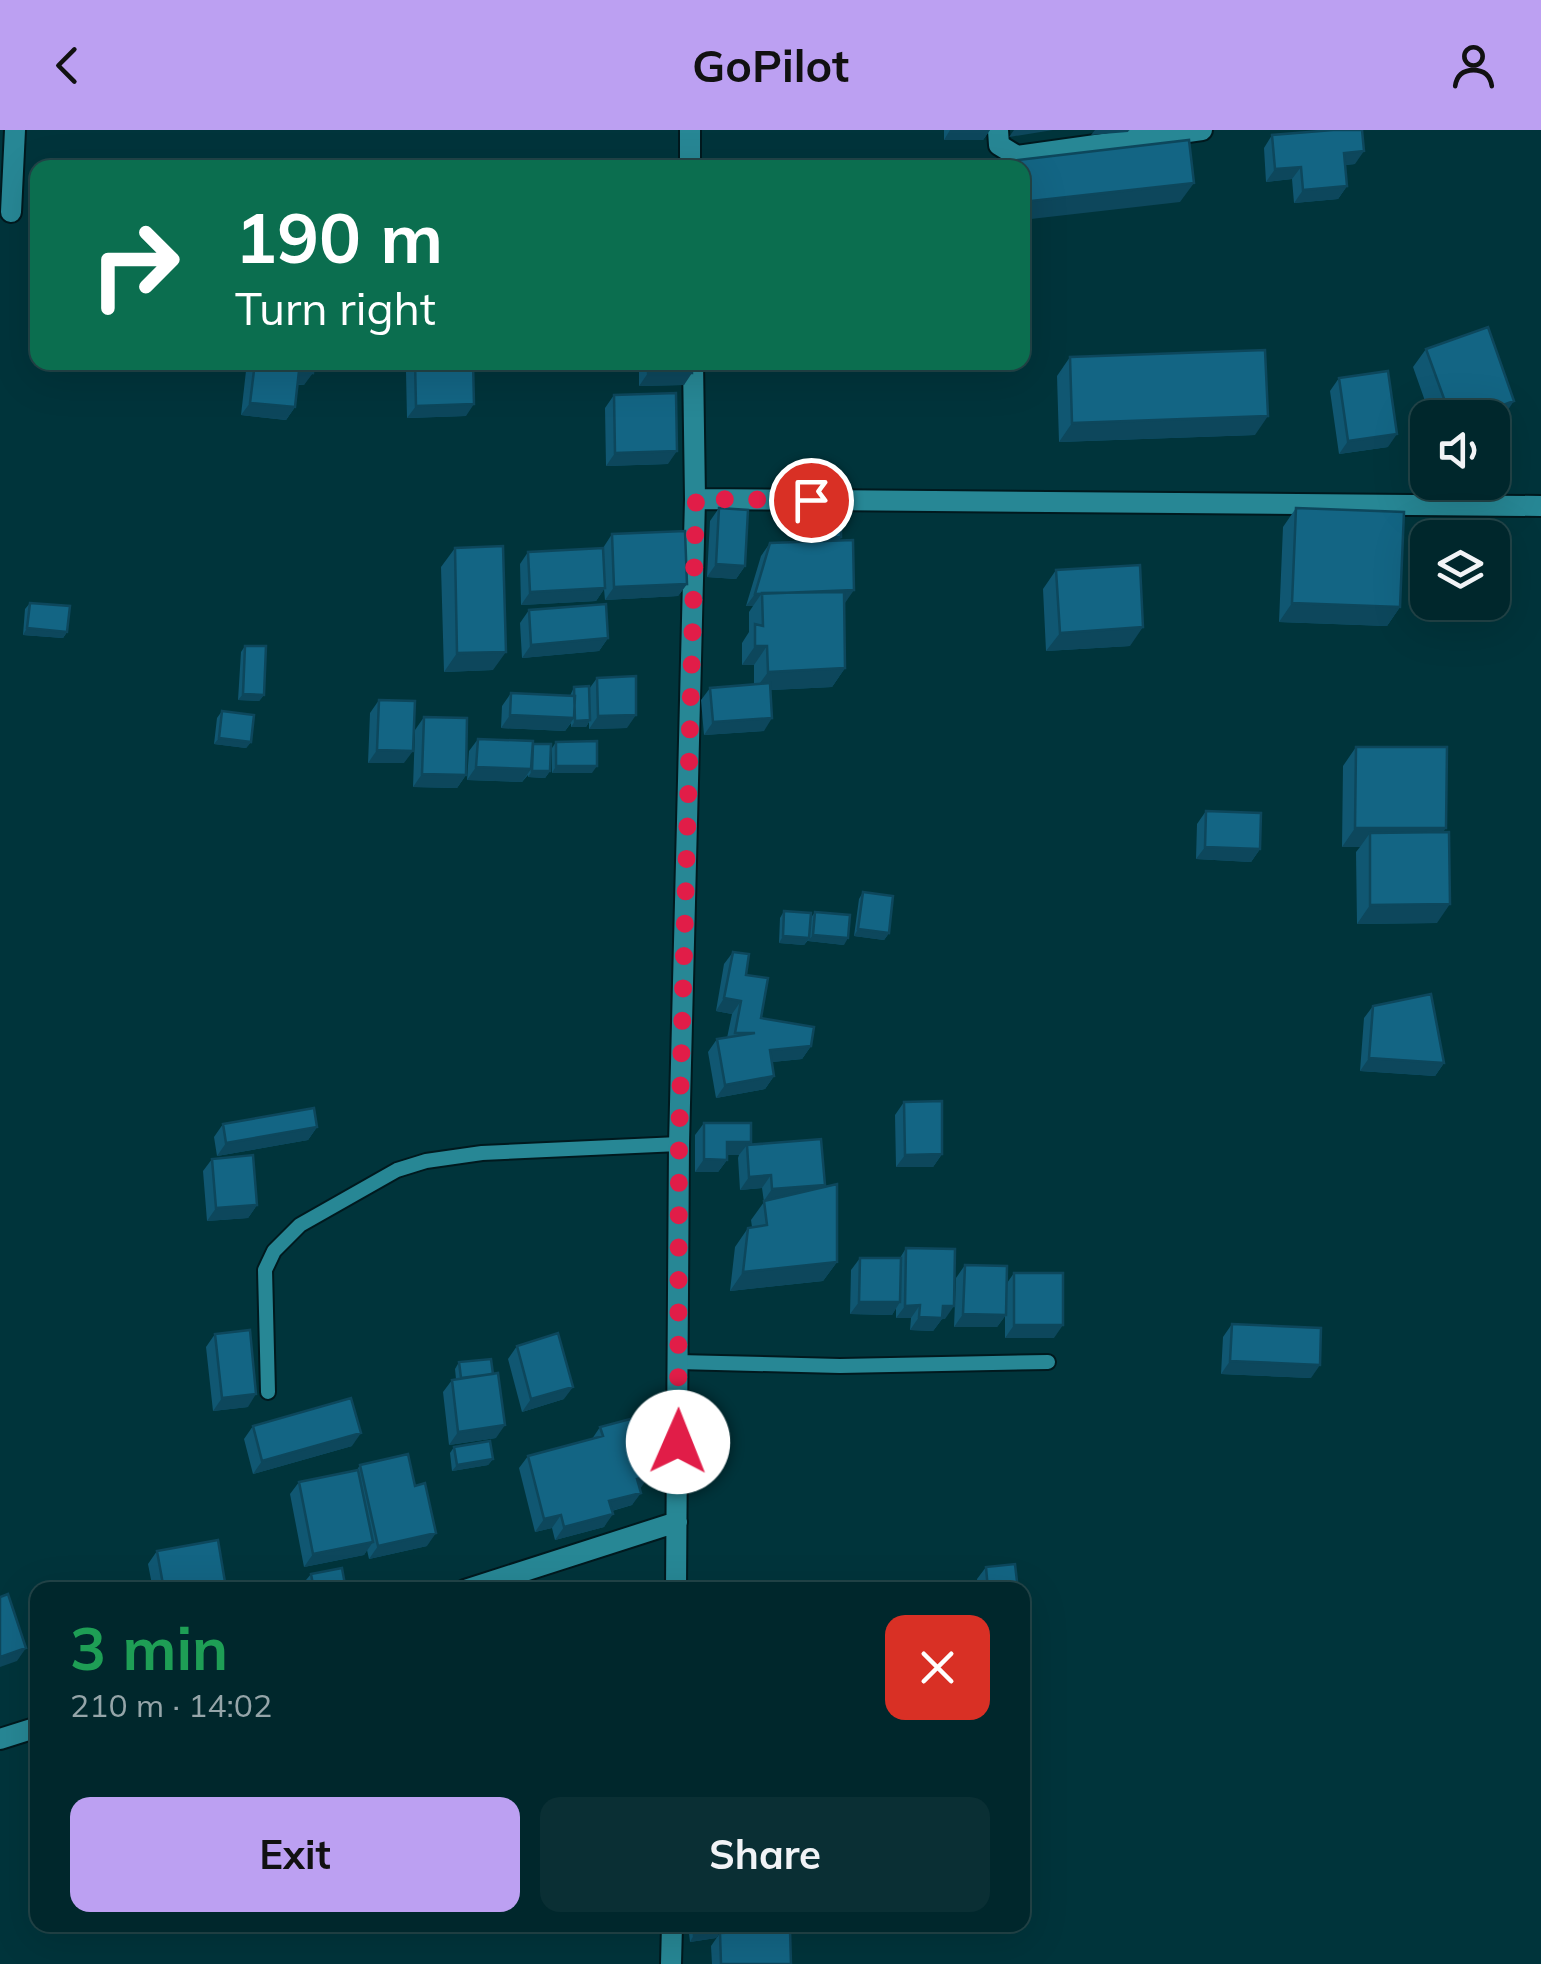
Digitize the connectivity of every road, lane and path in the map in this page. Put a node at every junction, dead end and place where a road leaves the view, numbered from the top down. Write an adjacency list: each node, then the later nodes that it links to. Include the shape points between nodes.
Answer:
1 (16, 130): 6 (street)
2 (690, 130): 5 (street)
3 (998, 130): 4 (street, via 999,144 1017,156)
4 (1202, 130)
5 (690, 160)
6 (11, 212)
7 (693, 370): 8 (street)
8 (696, 499): 9 (street); 10 (street)
9 (1541, 506)
10 (679, 1144): 11 (street); 13 (lane, via 426,1161 300,1224 265,1270)
11 (678, 1362): 12 (lane); 14 (street)
12 (1048, 1362)
13 (268, 1392)
14 (677, 1522): 15 (street); 16 (street)
15 (489, 1582)
16 (676, 1582)
17 (30, 1730): 18 (street)
18 (0, 1739)
19 (672, 1932): 20 (street)
20 (671, 1964)

